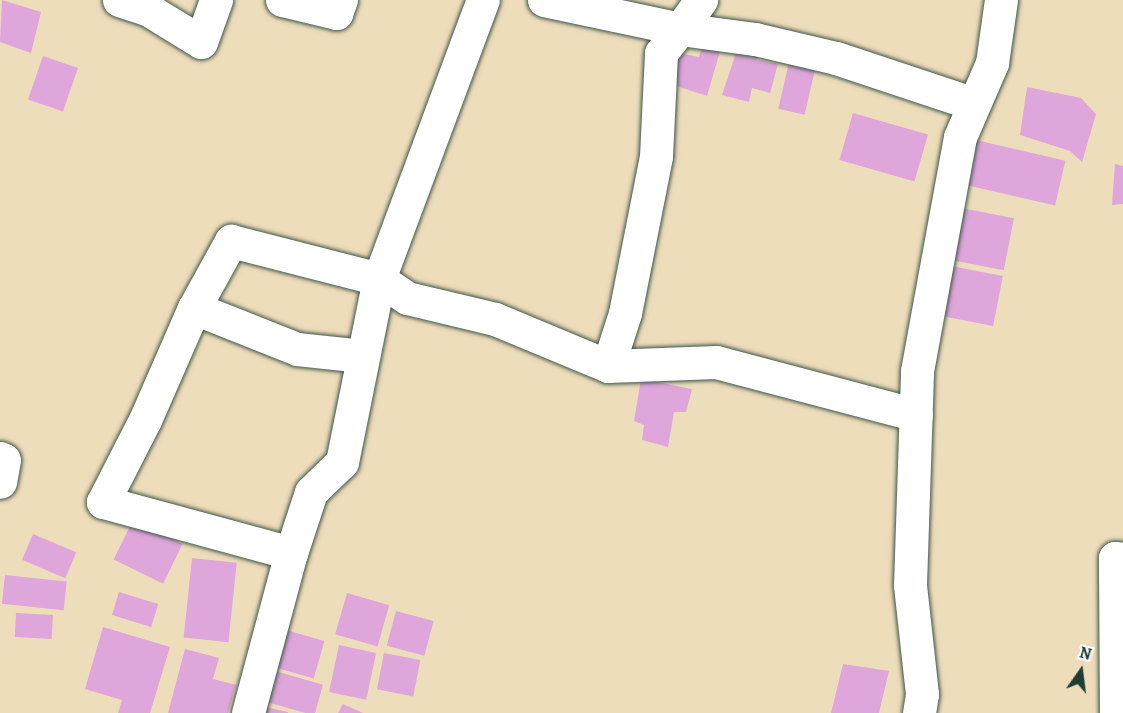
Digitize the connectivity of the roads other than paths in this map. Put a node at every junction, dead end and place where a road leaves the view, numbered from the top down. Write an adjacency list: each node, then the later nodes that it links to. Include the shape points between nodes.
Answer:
1 (119, 0): 2 (street, via 147,9 201,42)
2 (216, 0)
3 (282, 0): 4 (street, via 336,13)
4 (341, 0)
5 (483, 0): 11 (street)
6 (544, 0): 9 (street)
7 (701, 0): 9 (street)
8 (1001, 0): 10 (street, via 992,63)
9 (680, 29): 10 (street, via 756,39 836,58); 14 (street, via 661,53 656,156 625,313)
10 (974, 104): 15 (street, via 958,149 917,371)
11 (379, 279): 12 (street, via 231,242); 13 (street); 14 (street, via 407,298 495,319)
12 (194, 308): 13 (street, via 297,349); 18 (street, via 145,420 103,502)
13 (363, 356): 18 (street, via 342,462 311,492)
14 (608, 366): 15 (street, via 716,362)
15 (916, 415): 21 (street, via 910,585 922,693)
16 (0, 458): 17 (street, via 4,460)
17 (0, 482)
18 (291, 553): 20 (street)
19 (1123, 559): 22 (street, via 1115,558)
20 (248, 713)
21 (919, 713)
22 (1116, 713)

